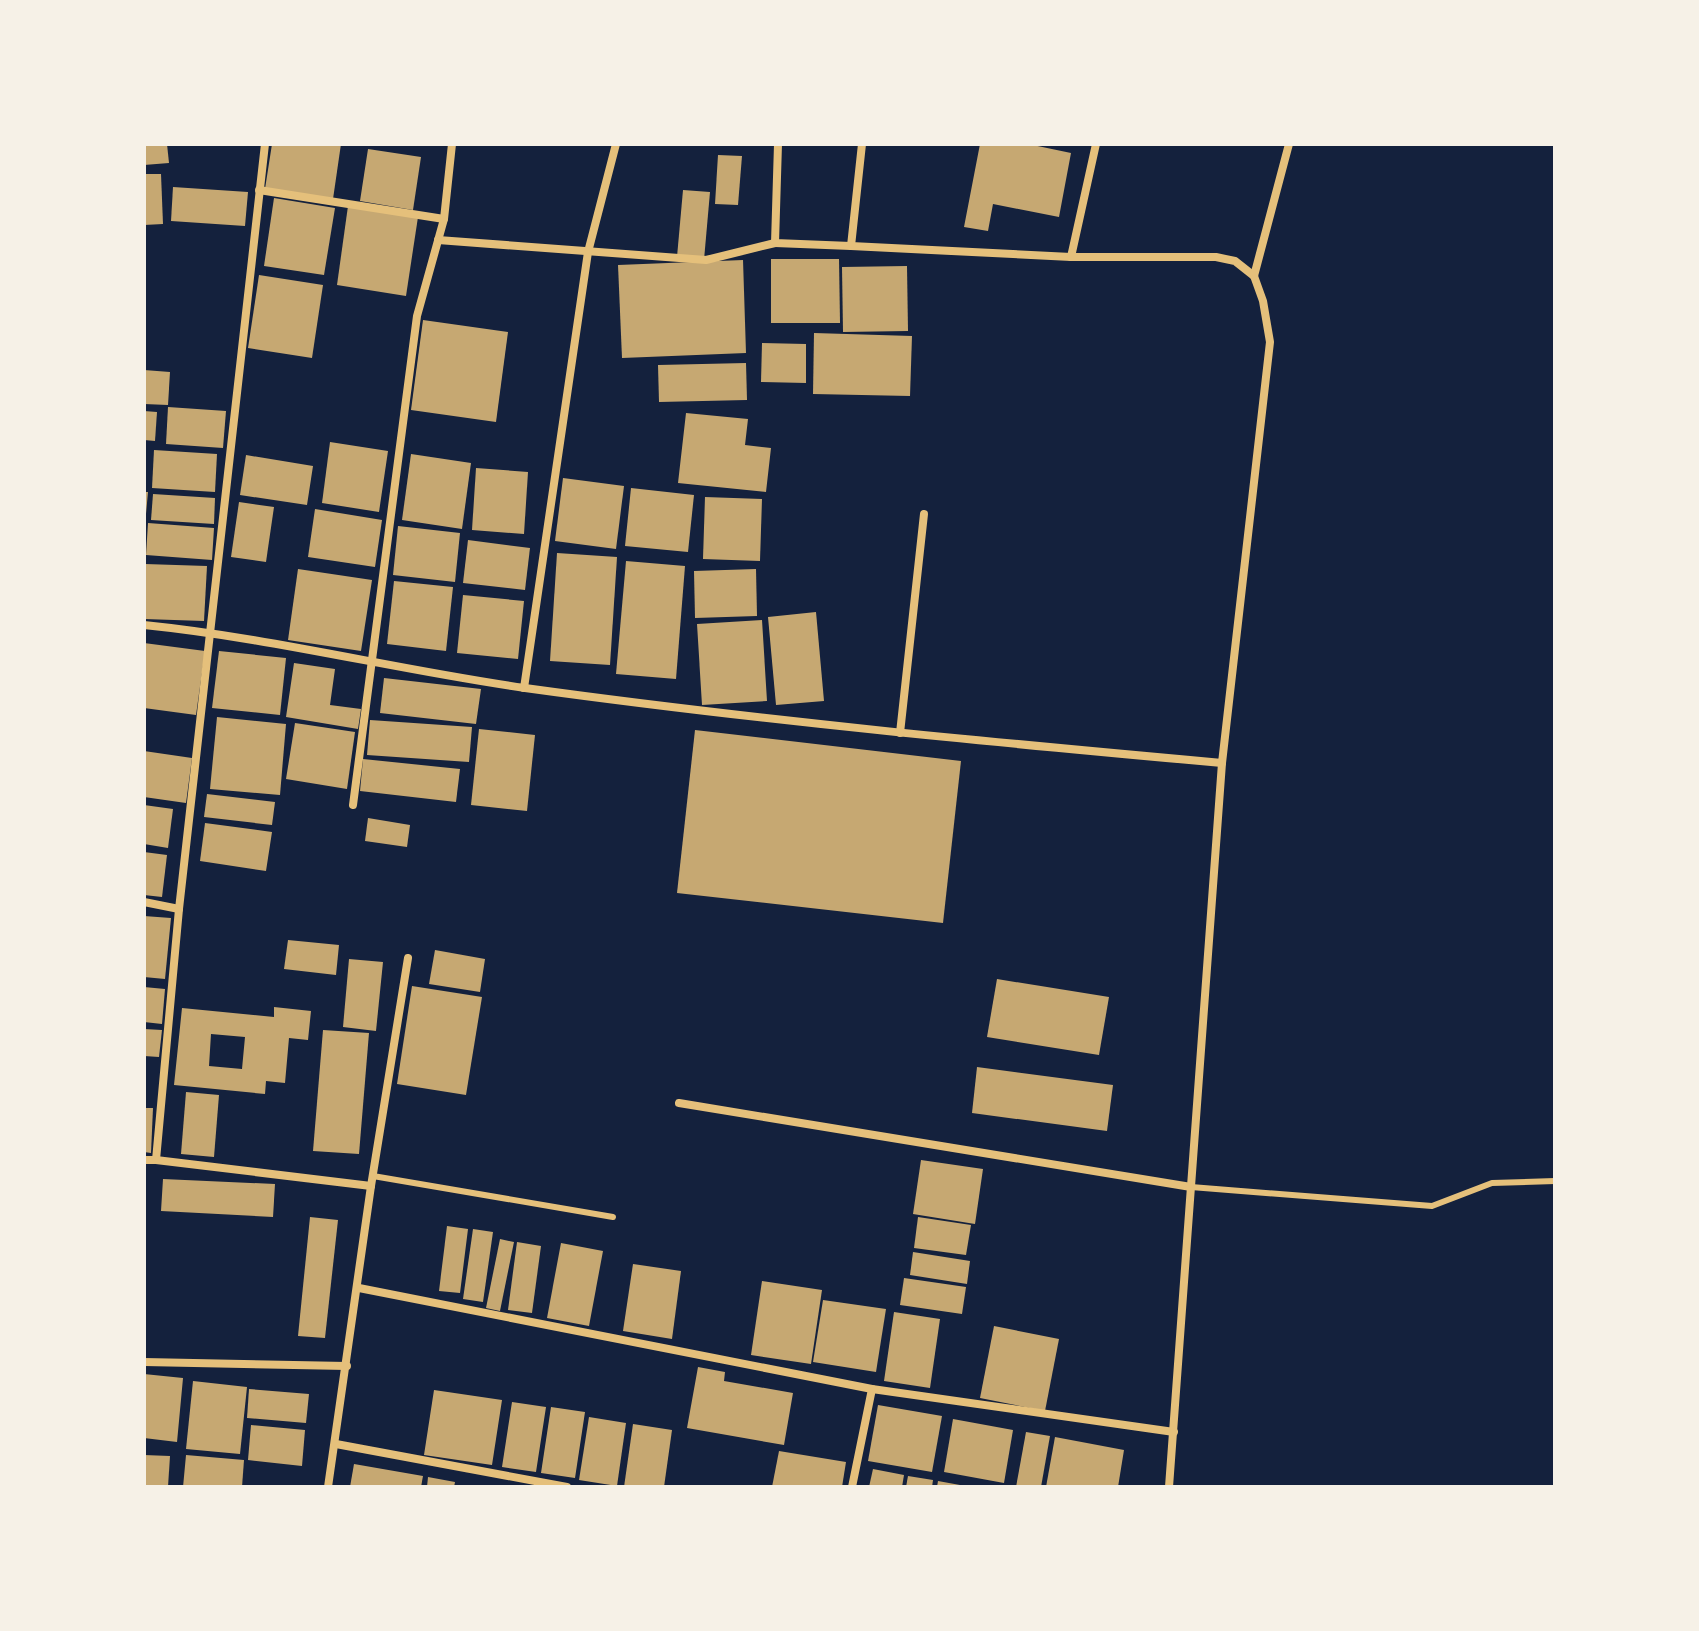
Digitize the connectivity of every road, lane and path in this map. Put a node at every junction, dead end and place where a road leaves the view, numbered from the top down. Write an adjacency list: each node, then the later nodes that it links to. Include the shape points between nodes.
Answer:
1 (265, 144): 8 (street)
2 (452, 144): 9 (street)
3 (616, 144): 13 (street)
4 (778, 144): 11 (street)
5 (862, 144): 12 (street)
6 (1096, 144): 14 (street)
7 (1289, 144): 15 (street)
8 (259, 190): 9 (street); 18 (street)
9 (444, 219): 10 (street)
10 (438, 240): 13 (street); 19 (street, via 417,316)
11 (775, 243): 12 (street); 13 (street, via 706,260)
12 (851, 246): 14 (street)
13 (588, 252): 20 (street)
14 (1071, 257): 15 (street, via 1216,257 1235,261)
15 (1254, 276): 22 (street, via 1270,342)
16 (924, 514): 21 (street)
17 (144, 625): 18 (street)
18 (209, 632): 19 (street); 25 (street)
19 (371, 663): 20 (street); 23 (street)
20 (524, 688): 21 (street)
21 (900, 733): 22 (street)
22 (1222, 763): 32 (street)
23 (353, 805)
24 (144, 902): 25 (street)
25 (179, 909): 29 (street)
26 (408, 958): 30 (street)
27 (679, 1103): 32 (street)
28 (144, 1160): 29 (street)
29 (156, 1160): 30 (street)
30 (372, 1181): 33 (lane); 34 (street)
31 (1555, 1181): 32 (lane, via 1492,1183 1432,1206)
32 (1191, 1187): 38 (street)
33 (613, 1217)
34 (359, 1288): 36 (street); 37 (street)
35 (144, 1362): 36 (street)
36 (347, 1366): 39 (street)
37 (872, 1389): 38 (street); 42 (street)
38 (1174, 1432): 43 (street)
39 (336, 1444): 40 (street); 41 (street)
40 (328, 1487)
41 (567, 1487)
42 (852, 1487)
43 (1169, 1487)

